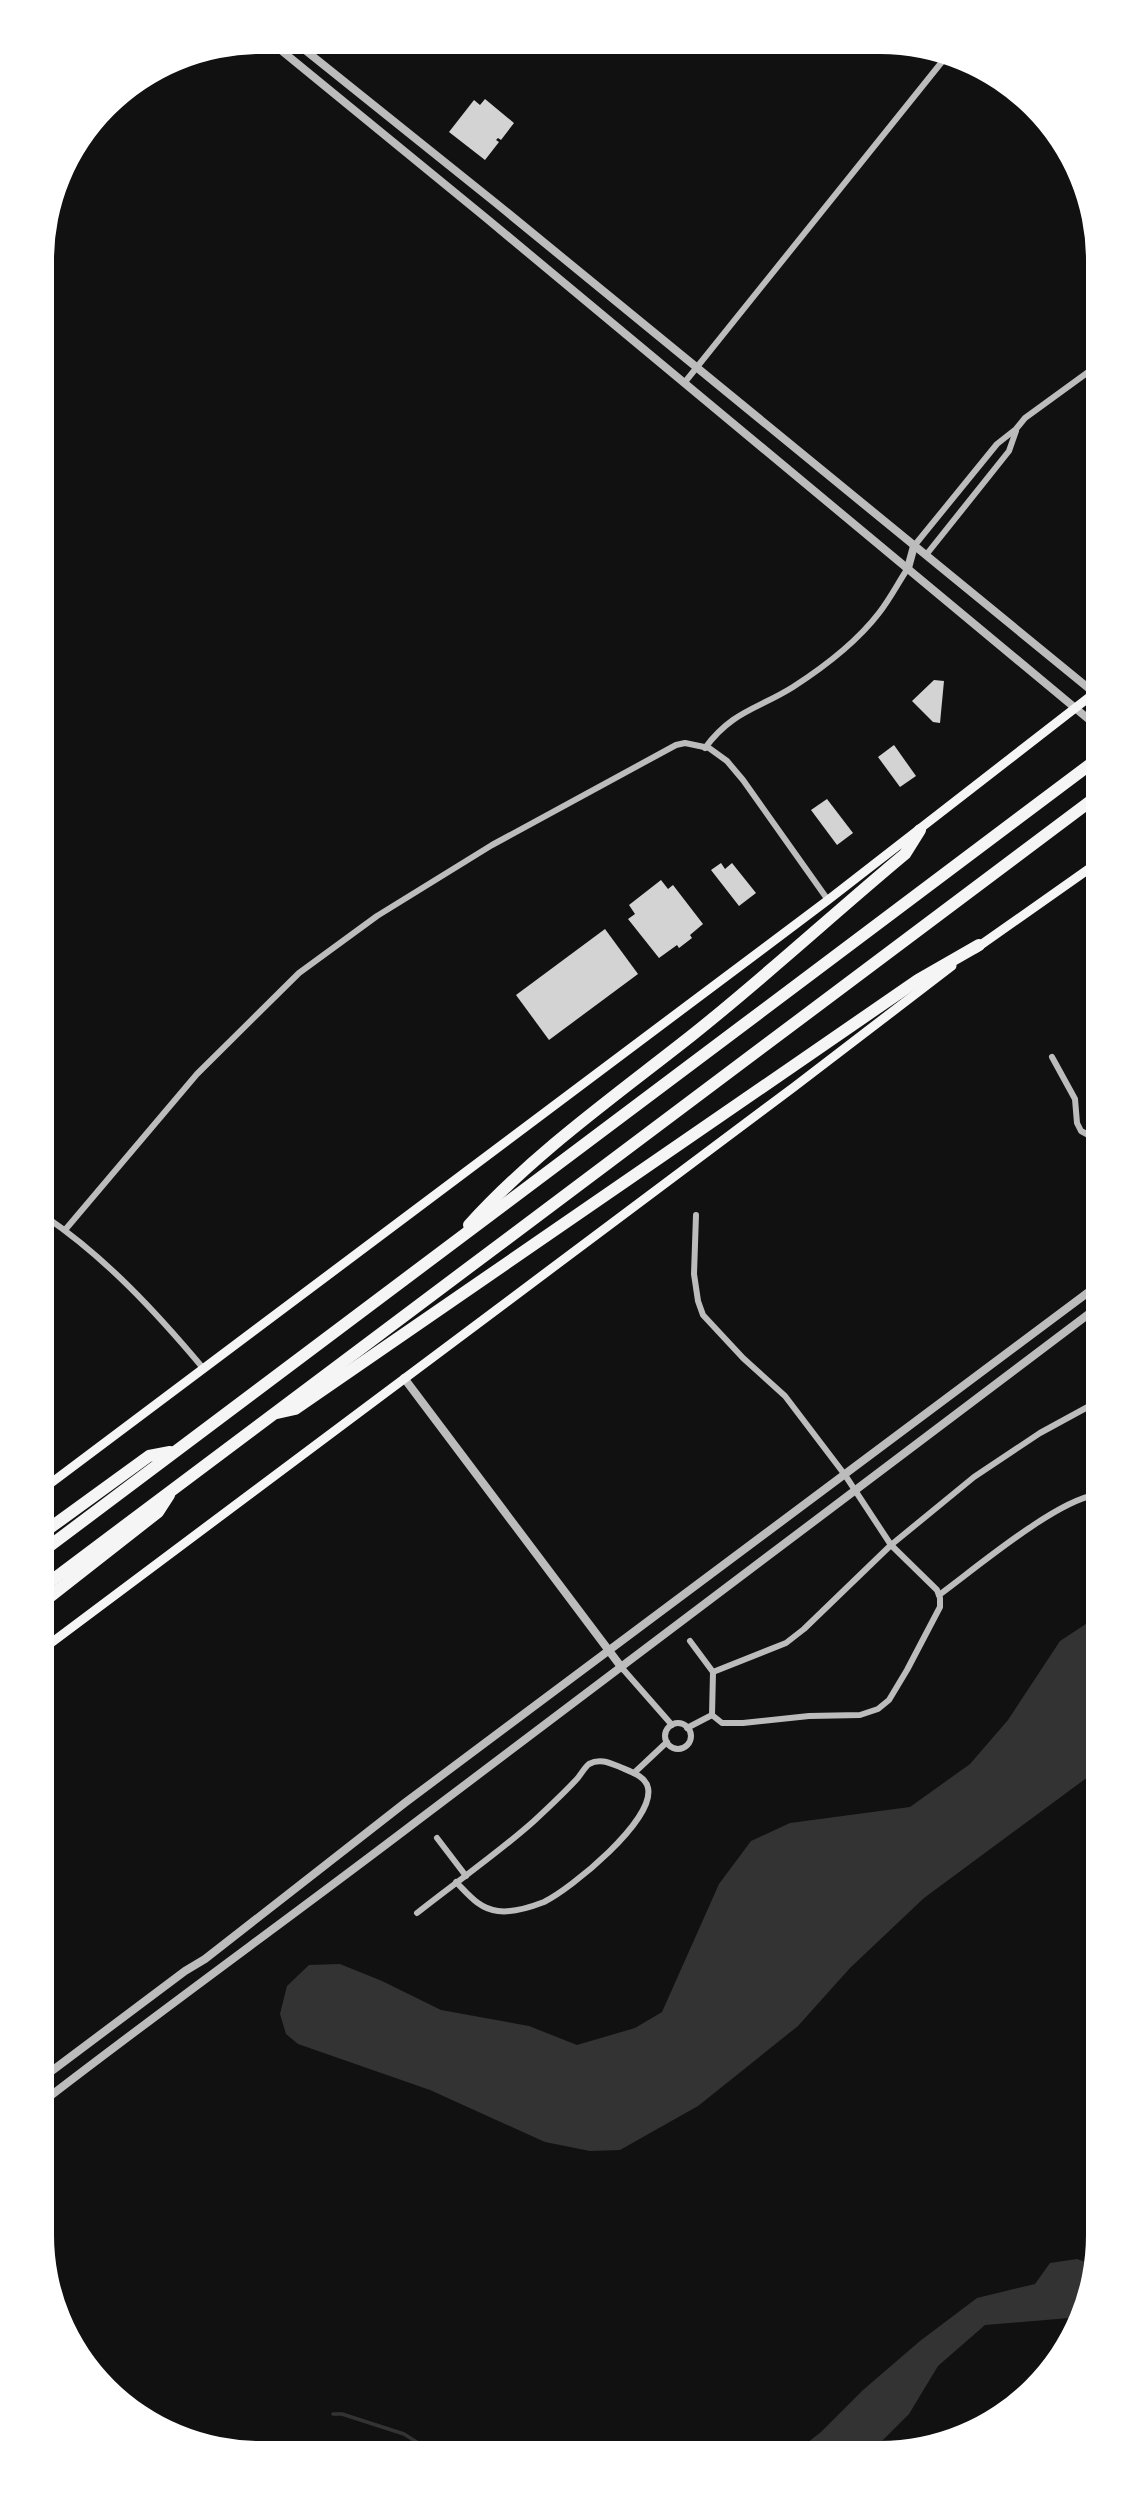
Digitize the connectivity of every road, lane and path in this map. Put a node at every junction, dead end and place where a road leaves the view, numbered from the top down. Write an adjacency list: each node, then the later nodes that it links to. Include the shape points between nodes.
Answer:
1 (286, 54): 5 (street)
2 (310, 54): 4 (street)
3 (941, 64): 6 (street)
4 (498, 204): 5 (street); 6 (street)
5 (486, 218): 8 (street)
6 (696, 368): 8 (street); 10 (street)
7 (1086, 374): 9 (street, via 1024,418)
8 (685, 382): 12 (street)
9 (1016, 429): 10 (street, via 997,444); 11 (street, via 1009,451)
10 (914, 546): 11 (street); 12 (street)
11 (926, 555): 12 (street); 13 (street)
12 (908, 568): 15 (street); 17 (street, via 878,614 830,662 734,718)
13 (1086, 688)
14 (1086, 698): 15 (main road)
15 (1075, 708): 16 (street); 20 (main road)
16 (1086, 717)
17 (705, 748): 22 (street, via 727,761 743,780); 28 (street, via 676,745 620,774 492,845 327,951 197,1074)
18 (1086, 768): 29 (highway)
19 (1086, 805): 35 (highway)
20 (920, 830): 22 (main road); 29 (highway, via 905,854 496,1195)
21 (1086, 871): 23 (main road)
22 (828, 900): 32 (main road)
23 (979, 945): 33 (main road); 35 (highway, via 918,981 295,1409)
24 (1052, 1057): 25 (street, via 1074,1099 1077,1123)
25 (1086, 1133)
26 (696, 1215): 37 (street, via 694,1274 703,1315 785,1396)
27 (55, 1223): 28 (street)
28 (65, 1230): 32 (street, via 164,1321)
29 (450, 1247): 36 (highway)
30 (1085, 1294): 37 (street)
31 (1085, 1316): 40 (street)
32 (203, 1368): 38 (main road)
33 (404, 1378): 48 (main road); 50 (street)
34 (1085, 1408): 44 (street, via 974,1478)
35 (270, 1415): 39 (highway)
36 (174, 1451): 42 (highway, via 149,1456); 43 (highway)
37 (845, 1475): 40 (street); 50 (street)
38 (54, 1480)
39 (172, 1489): 45 (highway); 46 (highway, via 159,1512)
40 (855, 1490): 44 (street); 51 (street)
41 (1085, 1499): 47 (street, via 1037,1524)
42 (54, 1525)
43 (54, 1542)
44 (891, 1545): 47 (street); 52 (street, via 786,1643)
45 (54, 1578)
46 (54, 1594)
47 (939, 1595): 53 (street, via 940,1607 907,1670 878,1709 743,1723 722,1723)
48 (54, 1641)
49 (690, 1641): 52 (street)
50 (610, 1651): 51 (street); 62 (street)
51 (622, 1668): 54 (street); 63 (street)
52 (713, 1672): 53 (street)
53 (712, 1715): 55 (street)
54 (672, 1725): 55 (street); 56 (street, via 666,1732)
55 (687, 1728): 56 (street, via 691,1737 687,1745 678,1749)
56 (667, 1742): 57 (street)
57 (634, 1773): 59 (street, via 605,1761 589,1765 555,1802); 60 (street, via 649,1790 627,1833 596,1866 545,1901 499,1912 482,1908)
58 (437, 1838): 59 (street)
59 (466, 1875): 60 (street)
60 (456, 1882): 61 (street)
61 (417, 1913)
62 (185, 1971): 63 (street); 64 (street)
63 (196, 1986): 65 (street)
64 (54, 2069)
65 (54, 2093)

